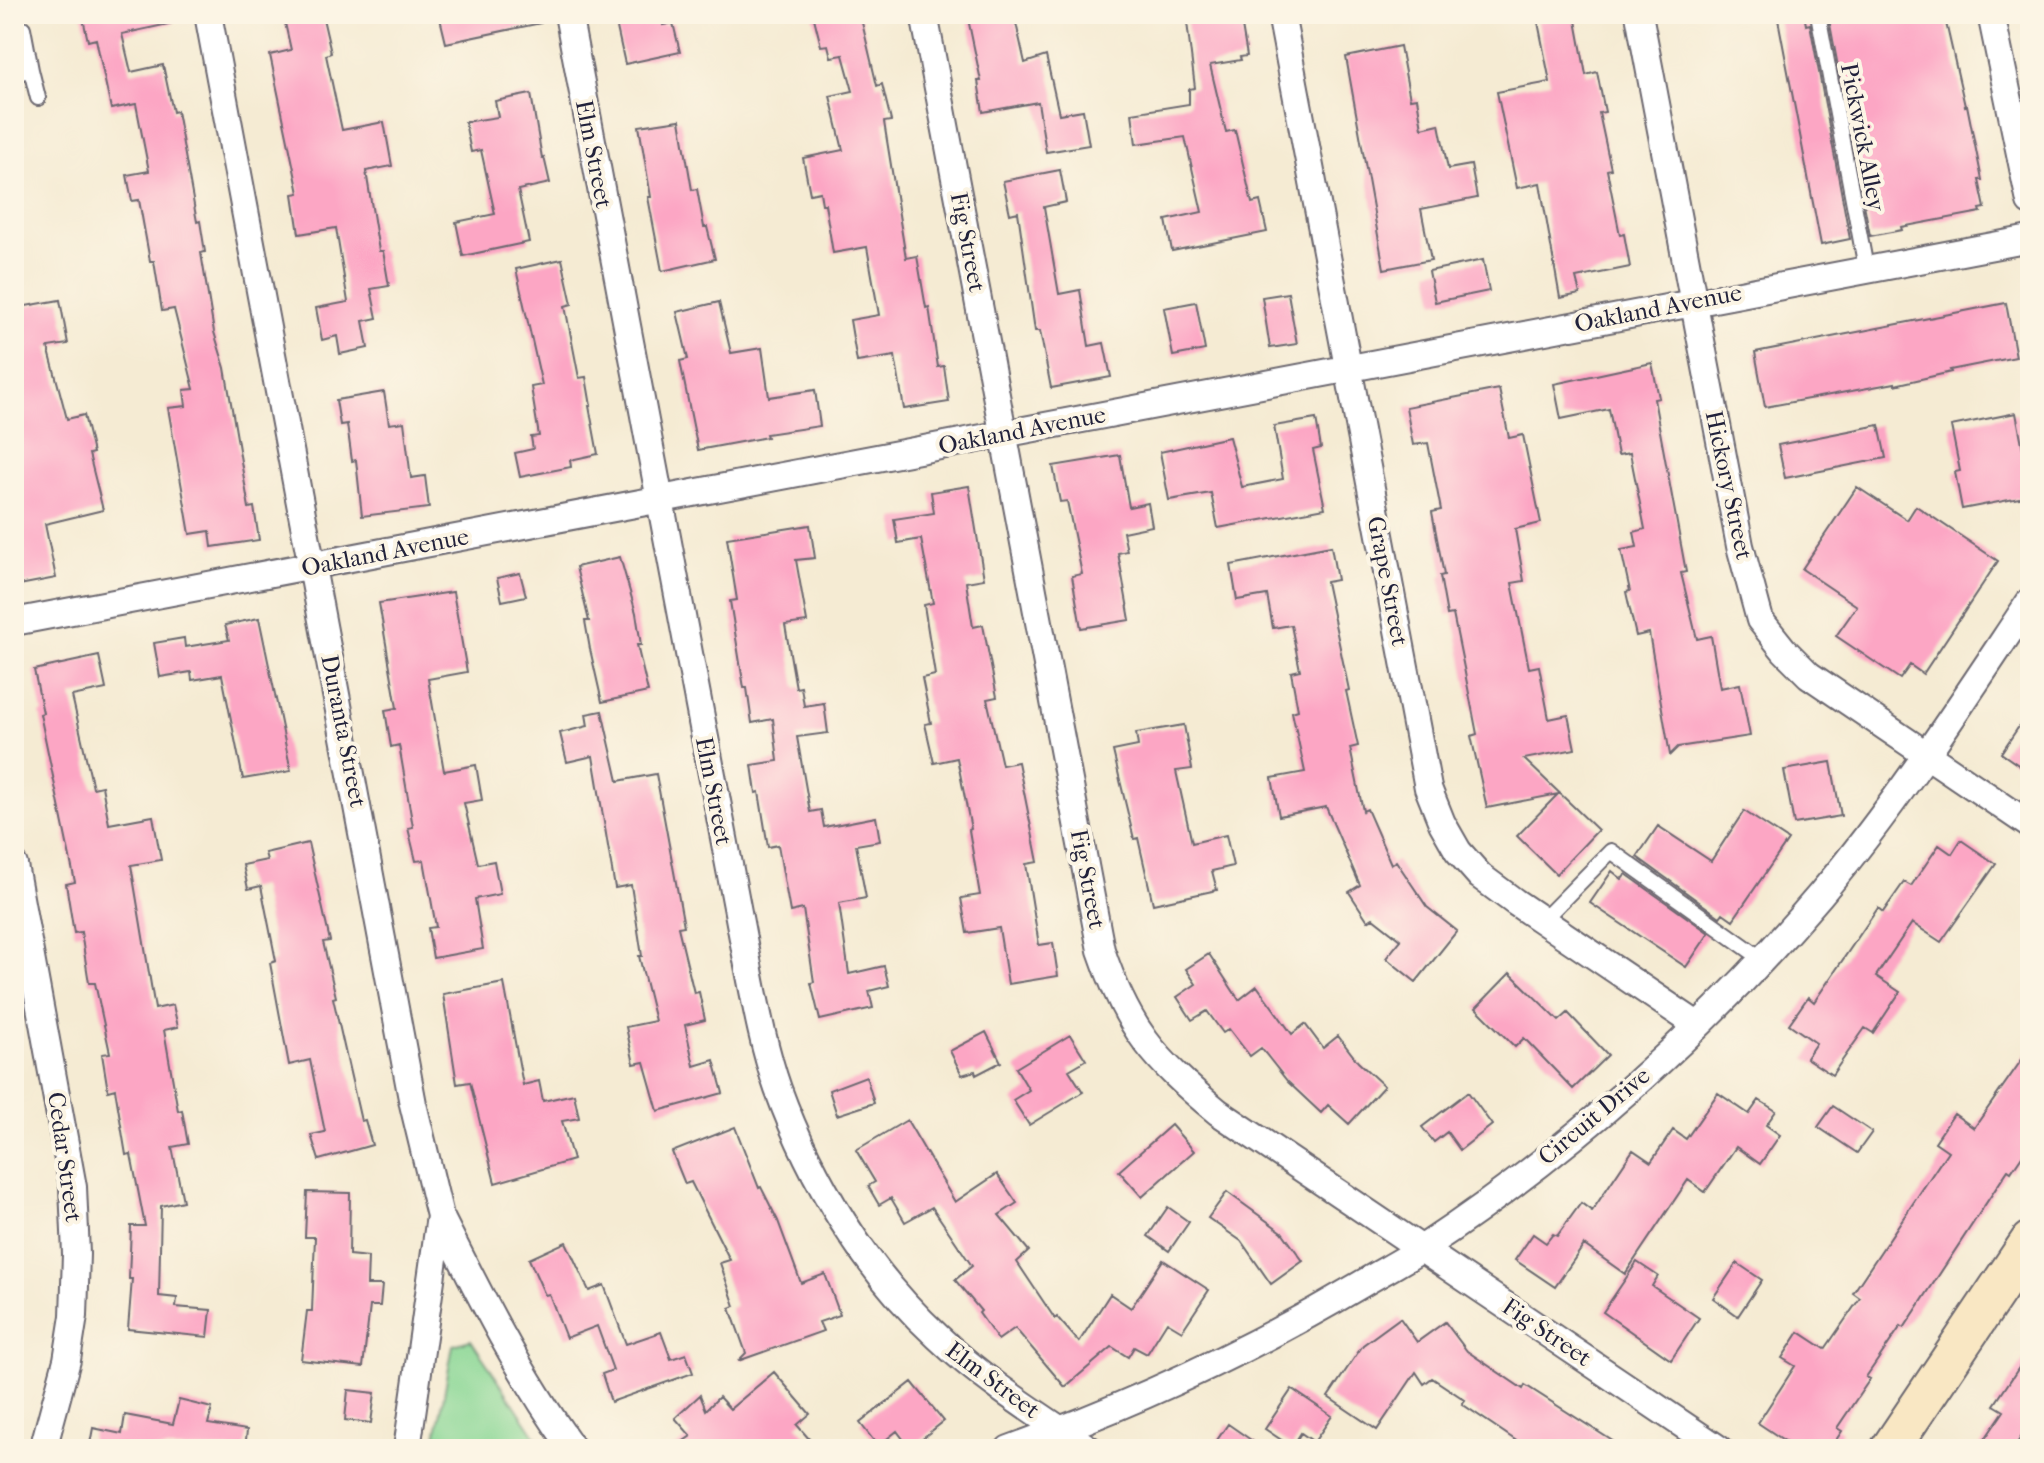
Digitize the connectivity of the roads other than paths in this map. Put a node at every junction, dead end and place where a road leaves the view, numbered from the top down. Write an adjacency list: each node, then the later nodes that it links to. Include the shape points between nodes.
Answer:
1 (208, 14): 19 (street, Duranta Street)
2 (568, 14): 18 (street, Elm Street)
3 (924, 14): 17 (street, Fig Street)
4 (1281, 14): 16 (street, Grape Street)
5 (1639, 14): 15 (street, Hickory Street)
6 (1818, 14): 14 (lane, Pickwick Alley)
7 (1991, 14): 12 (street)
8 (23, 28): 9 (lane)
9 (31, 70): 10 (lane); 11 (lane)
10 (14, 73)
11 (38, 98)
12 (2030, 202)
13 (2030, 239): 14 (street, Oakland Avenue)
14 (1866, 268): 15 (street, Oakland Avenue)
15 (1692, 301): 16 (street, Oakland Avenue); 22 (street, Hickory Street, via 1740,546 1760,620 1809,675)
16 (1348, 368): 17 (street, Oakland Avenue); 25 (street, Grape Street, via 1428,788 1458,851 1480,876)
17 (1004, 433): 18 (street, Oakland Avenue); 30 (street, Fig Street, via 1101,950 1116,994 1138,1034 1172,1074 1218,1112)
18 (658, 498): 19 (street, Oakland Avenue); 31 (street, Elm Street, via 761,1028 800,1143 847,1227 905,1304 974,1369)
19 (314, 566): 21 (street, Oakland Avenue); 28 (street, Duranta Street, via 413,1104)
20 (2030, 601): 22 (street, Circuit Drive)
21 (14, 622)
22 (1927, 755): 23 (street, Hickory Street); 26 (street, Circuit Drive, via 1856,851)
23 (2030, 825)
24 (14, 865): 32 (street, Cedar Street, via 73,1187 74,1316)
25 (1542, 921): 26 (lane, via 1611,851); 27 (street, Grape Street)
26 (1762, 959): 27 (street, Circuit Drive)
27 (1697, 1025): 30 (street, Circuit Drive, via 1582,1129)
28 (440, 1216): 33 (street, Duranta Street); 34 (street, via 496,1327)
29 (2030, 1241): 38 (street)
30 (1422, 1249): 31 (street, Circuit Drive, via 1268,1337 1125,1406); 37 (street, Fig Street)
31 (1061, 1430): 35 (street, Circuit Drive); 36 (street, Elm Street)
32 (43, 1449)
33 (407, 1449)
34 (573, 1449)
35 (1009, 1449)
36 (1089, 1449)
37 (1719, 1449)
38 (1890, 1449)

